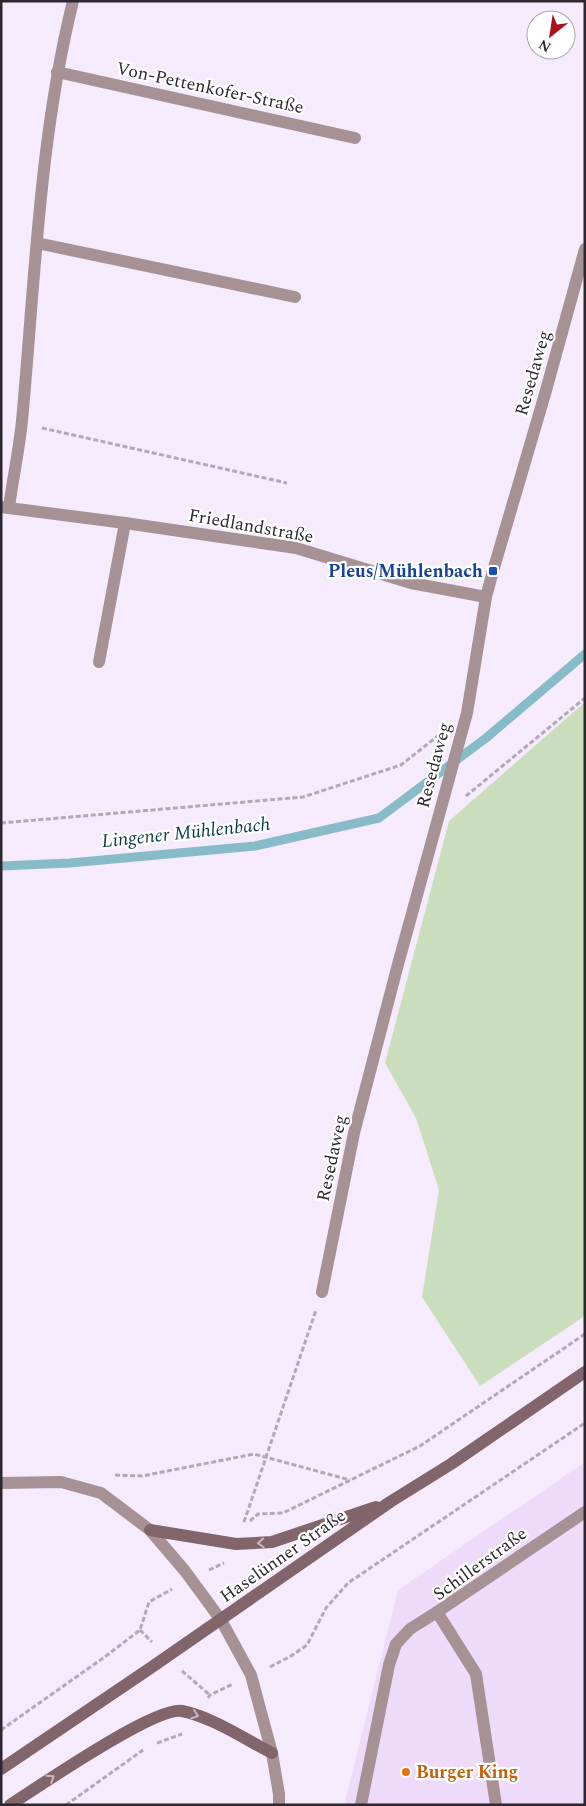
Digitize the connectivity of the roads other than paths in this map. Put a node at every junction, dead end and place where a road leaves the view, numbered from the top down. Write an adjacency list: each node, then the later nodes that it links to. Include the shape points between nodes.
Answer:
1 (73, 1): 2 (street)
2 (57, 72): 3 (street, Von-Pettenkofer-Straße); 4 (street)
3 (355, 138)
4 (36, 243): 6 (street); 7 (street, via 22,423)
5 (585, 249): 9 (street, Resedaweg)
6 (295, 297)
7 (5, 507): 8 (street, Friedlandstraße)
8 (125, 523): 9 (street, Friedlandstraße, via 296,548 411,583); 10 (street)
9 (486, 597): 11 (street, Resedaweg, via 466,717 354,1133)
10 (99, 662)
11 (322, 1292)
12 (585, 1372): 14 (street, Haselünner Straße)
13 (1, 1484): 16 (street, via 61,1482 101,1493)
14 (390, 1502): 16 (street, one-way to 16, via 272,1542 236,1544); 18 (street, Haselünner Straße)
15 (585, 1512): 17 (street, Schillerstraße)
16 (150, 1530): 18 (street)
17 (437, 1612): 23 (street, via 410,1629 396,1644); 24 (street, Schillerstraße, via 476,1674)
18 (221, 1620): 19 (street, via 251,1675); 20 (street, Haselünner Straße)
19 (272, 1753): 21 (street, one-way to 19, via 96,1749 160,1715 180,1711 198,1716); 22 (street, via 280,1794)
20 (1, 1769)
21 (10, 1805)
22 (278, 1805)
23 (360, 1805)
24 (496, 1805)

